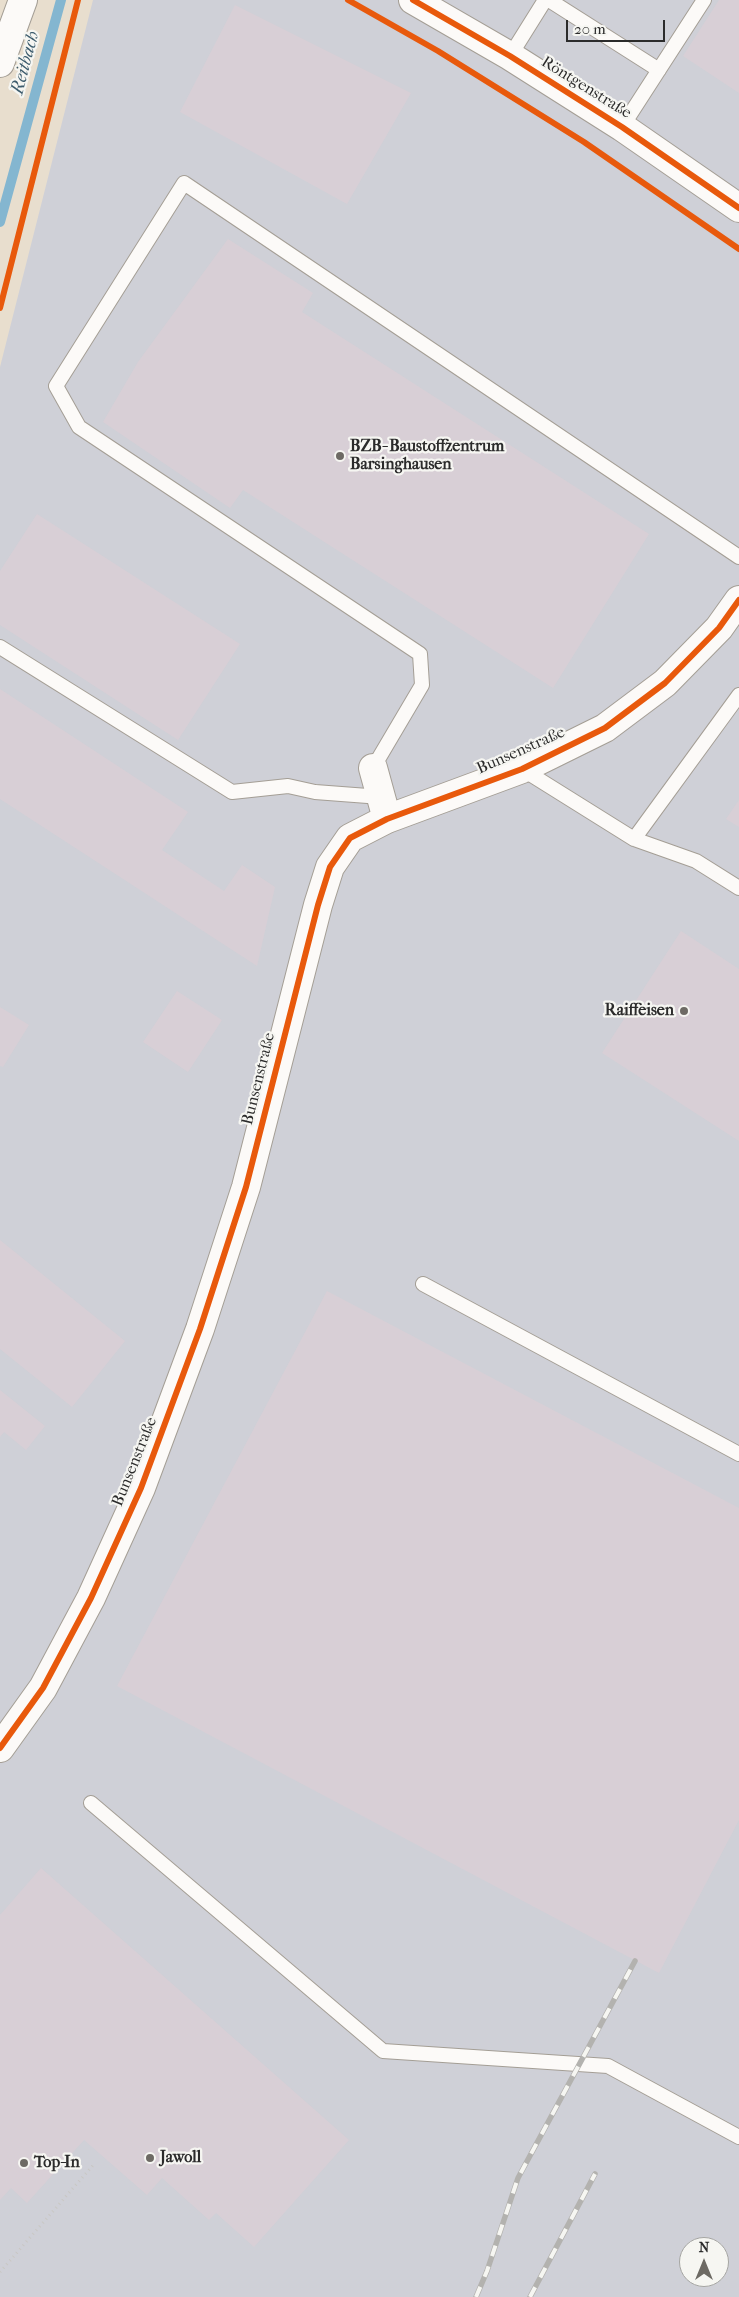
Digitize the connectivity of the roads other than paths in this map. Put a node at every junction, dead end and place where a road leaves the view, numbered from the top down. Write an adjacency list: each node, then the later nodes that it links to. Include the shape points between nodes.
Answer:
1 (2, 0): 7 (street)
2 (23, 0): 9 (street)
3 (413, 0): 8 (street, Röntgenstraße)
4 (544, 0): 8 (lane)
5 (550, 0): 10 (lane)
6 (704, 0): 10 (lane)
7 (0, 28)
8 (510, 56): 11 (street, Röntgenstraße)
9 (0, 64)
10 (660, 70): 11 (lane)
11 (622, 127): 12 (street, Röntgenstraße)
12 (739, 208)
13 (739, 557): 17 (lane, via 184,183 56,386 79,427 420,654 422,686)
14 (739, 600): 18 (street, Bunsenstraße, via 719,628 665,683 605,728)
15 (0, 647): 19 (lane, via 232,792 288,786)
16 (739, 695): 20 (lane)
17 (373, 768): 19 (street)
18 (522, 769): 19 (street, Bunsenstraße); 20 (lane)
19 (384, 808): 24 (street, Bunsenstraße, via 350,838 330,867 246,1187 200,1329 141,1488 92,1598 43,1688)
20 (634, 839): 21 (lane, via 696,861)
21 (739, 888)
22 (423, 1284): 23 (lane)
23 (739, 1454)
24 (0, 1748)
25 (91, 1803): 26 (lane, via 383,2052 608,2066)
26 (739, 2137)

